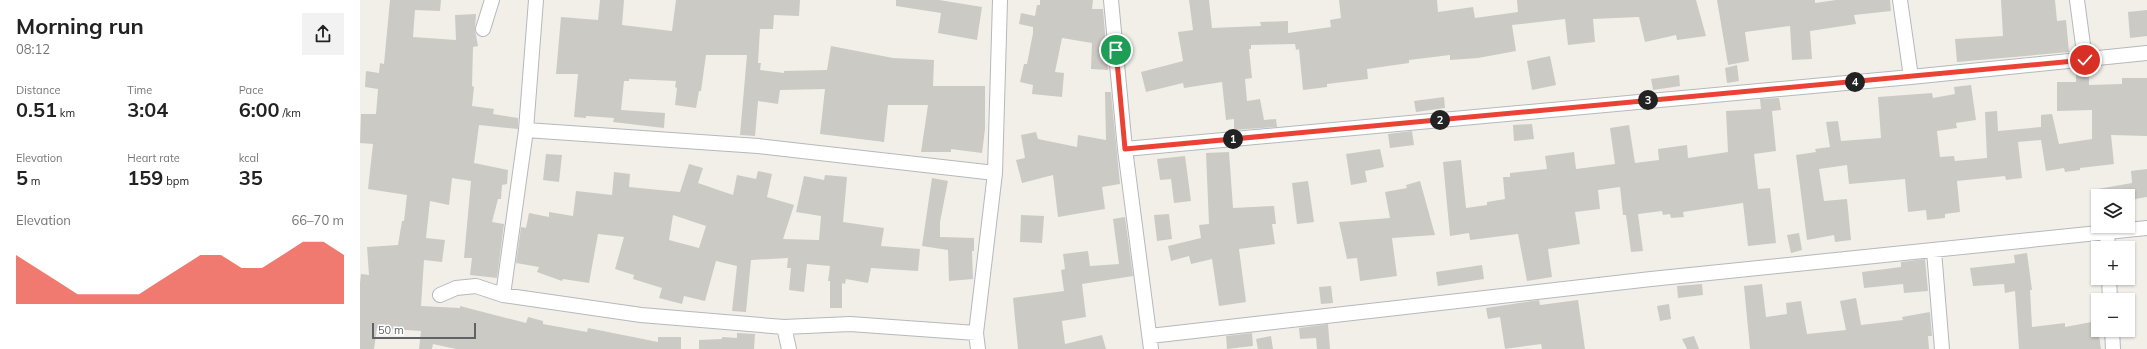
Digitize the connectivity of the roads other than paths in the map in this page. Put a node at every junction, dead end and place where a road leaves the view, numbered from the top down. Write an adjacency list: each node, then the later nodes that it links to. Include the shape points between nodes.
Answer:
1 (492, 0): 7 (street)
2 (536, 0): 11 (street)
3 (1000, 0): 13 (street)
4 (1111, 0): 12 (street)
5 (1900, 0): 10 (street)
6 (2077, 0): 9 (street)
7 (483, 29)
8 (2147, 53): 9 (street)
9 (2085, 60): 10 (street)
10 (1911, 77): 12 (street)
11 (526, 130): 13 (street, via 758,146); 19 (street)
12 (1125, 149): 23 (street)
13 (995, 173): 21 (street)
14 (2147, 228): 15 (street)
15 (2135, 229)
16 (2098, 233): 17 (street)
17 (1934, 251): 23 (street, via 1651,279); 26 (street)
18 (440, 295): 19 (street, via 456,288 476,286)
19 (503, 295): 20 (street, via 641,315)
20 (784, 327): 21 (street, via 850,324); 24 (street)
21 (976, 333): 25 (street)
22 (2112, 337): 27 (street)
23 (1150, 343)
24 (789, 349)
25 (978, 349)
26 (1942, 349)
27 (2113, 349)

